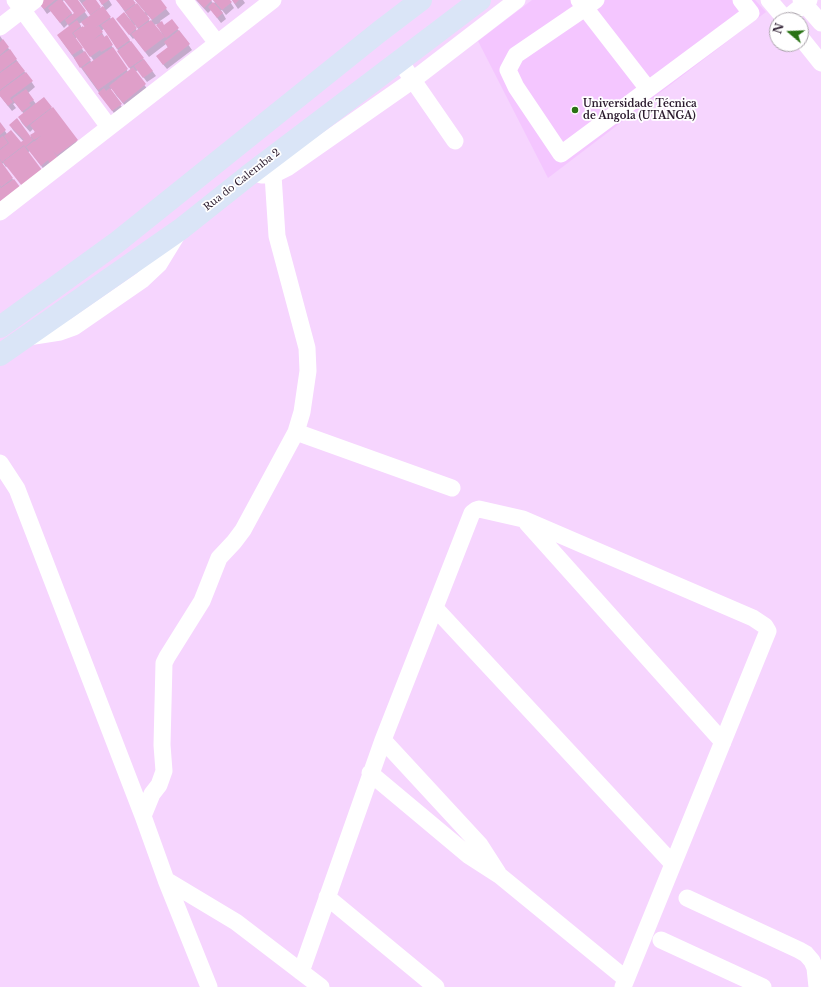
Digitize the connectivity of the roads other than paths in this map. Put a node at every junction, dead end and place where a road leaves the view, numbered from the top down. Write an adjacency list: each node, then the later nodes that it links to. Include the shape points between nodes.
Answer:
1 (184, 0): 16 (street)
2 (273, 0): 16 (street)
3 (421, 0): 15 (main road)
4 (480, 0): 18 (main road, Rua do Calemba 2)
5 (517, 0): 20 (street)
6 (741, 0): 21 (street, via 751,13)
7 (769, 0): 11 (street)
8 (805, 1): 12 (street); 13 (street)
9 (24, 3): 14 (street); 22 (street)
10 (587, 3): 21 (street); 21 (street, via 516,54 508,70 516,88 560,154)
11 (779, 12)
12 (794, 12)
13 (821, 23)
14 (0, 27)
15 (379, 32): 18 (main road, via 371,46 370,54 373,60 386,64); 27 (main road, via 116,243)
16 (217, 43): 22 (street)
17 (809, 48): 19 (street)
18 (399, 60): 20 (street); 24 (main road, Rua do Calemba 2)
19 (821, 63)
20 (413, 80): 23 (street); 25 (street, via 287,168)
21 (648, 89)
22 (109, 127): 26 (street)
23 (455, 141)
24 (249, 175): 25 (street); 28 (main road, Rua do Calemba 2, via 181,229)
25 (272, 175): 29 (street, via 277,236 307,348 308,371 302,412)
26 (0, 212)
27 (0, 327)
28 (0, 355)
29 (296, 432): 31 (street); 37 (street, via 243,530 219,558 202,601 164,663 164,771)
30 (0, 463): 37 (street, via 17,489)
31 (452, 488)
32 (523, 519): 33 (street, via 484,509 472,513); 35 (street); 35 (street, via 754,618 765,626 768,631)
33 (434, 608): 34 (street); 38 (street)
34 (383, 740): 36 (street); 39 (street, via 480,845)
35 (723, 742): 38 (street)
36 (370, 773): 39 (street, via 468,855); 41 (street)
37 (143, 816): 40 (street)
38 (673, 864): 45 (street)
39 (499, 875): 45 (street)
40 (166, 880): 44 (street, via 236,922); 46 (street)
41 (327, 897): 44 (street); 48 (street)
42 (687, 898): 50 (street, via 806,954 815,968)
43 (661, 940): 49 (street)
44 (301, 972): 47 (street)
45 (624, 983)
46 (209, 987)
47 (320, 987)
48 (436, 987)
49 (763, 987)
50 (817, 987)

